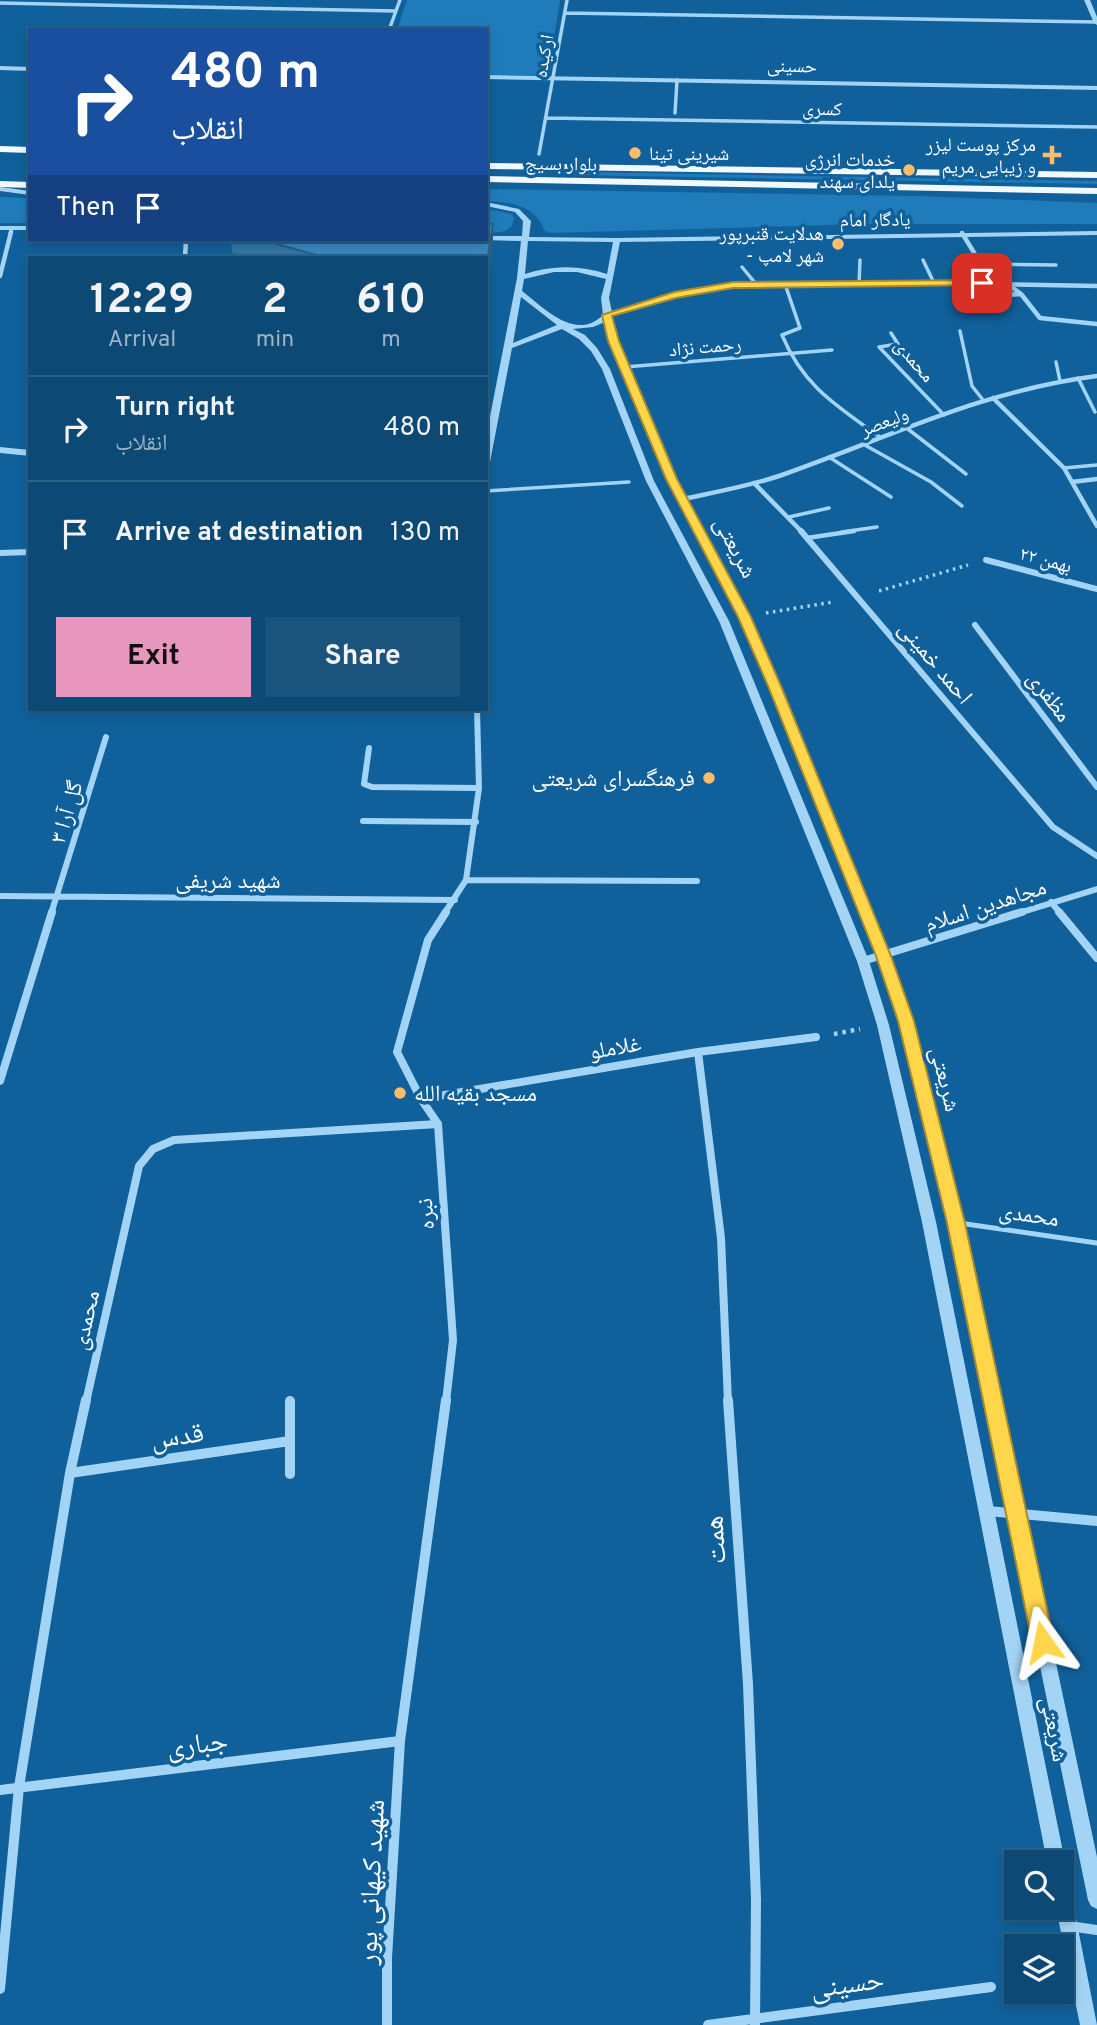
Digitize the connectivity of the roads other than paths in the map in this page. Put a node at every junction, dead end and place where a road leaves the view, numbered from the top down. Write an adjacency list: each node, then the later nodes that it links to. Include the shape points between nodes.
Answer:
1 (400, 0): 6 (street)
2 (567, 0): 7 (street, ارکیده)
3 (1087, 1): 5 (street); 8 (street)
4 (0, 3): 6 (street)
5 (1097, 3)
6 (396, 11): 9 (street)
7 (565, 13): 8 (street); 13 (street, ارکیده)
8 (1097, 22)
9 (390, 28)
10 (0, 68): 11 (street)
11 (28, 69)
12 (488, 77): 13 (street, حسینی)
13 (553, 78): 14 (street, حسینی); 17 (street, ارکیده)
14 (677, 80): 15 (street, حسینی); 16 (street)
15 (1097, 88)
16 (675, 113)
17 (546, 118): 18 (street, کسری); 21 (street, ارکیده)
18 (1097, 127)
19 (0, 149): 20 (main road)
20 (28, 150)
21 (539, 153)
22 (0, 159): 23 (main road)
23 (28, 159)
24 (488, 166): 25 (main road, بلوار بسیج)
25 (1097, 176)
26 (488, 180): 29 (main road, بلوار بسیج)
27 (28, 184): 28 (main road)
28 (0, 187): 30 (street)
29 (1097, 191)
30 (28, 193)
31 (488, 204): 38 (street, via 517,210 524,216)
32 (0, 228): 33 (street)
33 (12, 228): 34 (street); 45 (street)
34 (28, 228)
35 (962, 233): 36 (street, یادگار امام); 39 (street, یادگار امام); 42 (street)
36 (1097, 233)
37 (488, 239): 38 (street, یادگار امام)
38 (524, 239): 39 (street, یادگار امام); 46 (street)
39 (617, 240): 47 (street)
40 (860, 260): 51 (lane)
41 (923, 260): 48 (lane)
42 (981, 264): 43 (lane); 52 (street)
43 (1056, 265)
44 (742, 267): 49 (lane)
45 (0, 276)
46 (521, 278): 47 (street, via 568,270); 54 (street)
47 (610, 278): 57 (street)
48 (934, 283): 51 (street); 52 (street)
49 (756, 284): 50 (street); 57 (street, via 703,289)
50 (785, 284): 51 (street); 64 (lane, via 800,328 782,335)
51 (859, 284)
52 (1006, 284): 53 (street); 55 (street)
53 (1097, 286)
54 (519, 292): 59 (street); 62 (street)
55 (1021, 294): 56 (street); 58 (street, via 1041,318)
56 (987, 296)
57 (607, 315): 59 (street, via 601,323); 66 (street, شریعتی)
58 (1097, 324)
59 (563, 326): 62 (street); 119 (street, شریعتی, via 588,344 606,369 650,481 724,621)
60 (960, 331): 71 (lane, via 972,386)
61 (891, 333): 73 (lane, محمدی, via 898,344 879,347)
62 (508, 347): 78 (street)
63 (831, 350): 64 (lane, رحمت نژاد)
64 (788, 354): 66 (lane, رحمت نژاد); 75 (lane, via 806,382)
65 (1056, 362): 69 (lane)
66 (625, 367): 90 (street, شریعتی)
67 (1097, 376): 68 (street, ولیعصر)
68 (1078, 377): 69 (street, ولیعصر); 72 (lane)
69 (1060, 381): 70 (street, ولیعصر)
70 (993, 398): 71 (street, ولیعصر); 82 (street)
71 (984, 400): 73 (street, ولیعصر)
72 (1095, 412)
73 (944, 415): 74 (street, ولیعصر)
74 (904, 426): 75 (street, ولیعصر); 83 (lane)
75 (880, 437): 76 (street, ولیعصر)
76 (863, 444): 80 (street, ولیعصر); 91 (lane, via 931,482)
77 (0, 450): 79 (street)
78 (488, 451)
79 (28, 453)
80 (829, 457): 87 (street, ولیعصر); 89 (lane)
81 (1097, 465): 82 (lane)
82 (1064, 468): 86 (street)
83 (966, 474)
84 (1097, 479): 86 (street)
85 (629, 482): 88 (lane)
86 (1072, 482): 94 (street)
87 (754, 483): 90 (street, ولیعصر); 93 (street, احمد خمینی)
88 (488, 491)
89 (891, 497)
90 (683, 499): 117 (street, شریعتی, via 744,617)
91 (962, 506)
92 (829, 508): 93 (lane)
93 (789, 517): 96 (street, احمد خمینی)
94 (1097, 526)
95 (877, 527): 96 (lane)
96 (807, 538): 109 (street, احمد خمینی, via 1053,827)
97 (28, 552): 98 (street)
98 (0, 553)
99 (986, 560): 100 (street, ۲۲ بهمن)
100 (1097, 589)
101 (975, 625): 105 (street, مظفری)
102 (477, 711): 106 (street)
103 (106, 737): 114 (street, گل آرا ۳)
104 (369, 748): 106 (street, via 363,778 372,787)
105 (1097, 787)
106 (479, 788): 108 (street)
107 (363, 821): 108 (street)
108 (476, 822): 110 (street)
109 (1097, 856)
110 (466, 880): 111 (street); 115 (street)
111 (697, 881)
112 (1097, 889): 116 (street, مجاهدین اسلام)
113 (0, 896): 114 (street, شهید شریفی)
114 (59, 897): 115 (street, شهید شریفی); 122 (street, گل آرا ۳)
115 (455, 900): 123 (street, via 428,940 397,1052)
116 (1051, 902): 117 (street, مجاهدین اسلام); 118 (street)
117 (884, 956): 119 (street, مجاهدین اسلام); 125 (street, شریعتی, via 906,1021)
118 (1097, 958)
119 (863, 961): 131 (street, شریعتی, via 883,1025 926,1209)
120 (816, 1037): 121 (street, غلاملو)
121 (698, 1052): 123 (street, غلاملو); 144 (street, همت, via 721,1238 748,1684)
122 (0, 1081)
123 (421, 1099): 124 (street)
124 (438, 1124): 129 (street, محمدی, via 174,1140 153,1149 139,1166); 134 (street, نبره, via 453,1340)
125 (956, 1223): 126 (lane, محمدی); 132 (street, شریعتی)
126 (1097, 1243)
127 (290, 1401): 128 (street)
128 (290, 1441): 129 (street, قدس); 130 (street)
129 (70, 1473): 135 (street, محمدی)
130 (290, 1474)
131 (988, 1511): 132 (street); 137 (street, شریعتی)
132 (1016, 1513): 133 (street); 138 (street, شریعتی)
133 (1097, 1521)
134 (400, 1741): 135 (street, جباری); 145 (street, شهید کیهانی پور)
135 (19, 1787): 136 (street, جباری); 143 (street, محمدی)
136 (0, 1790)
137 (1054, 1850)
138 (1097, 1900)
139 (1068, 1920): 140 (street)
140 (1069, 1926): 141 (street); 147 (street)
141 (1097, 1930)
142 (991, 1987): 144 (street, حسینی)
143 (0, 1989)
144 (755, 2022): 146 (street, حسینی)
145 (387, 2025)
146 (708, 2025)
147 (1089, 2025)

